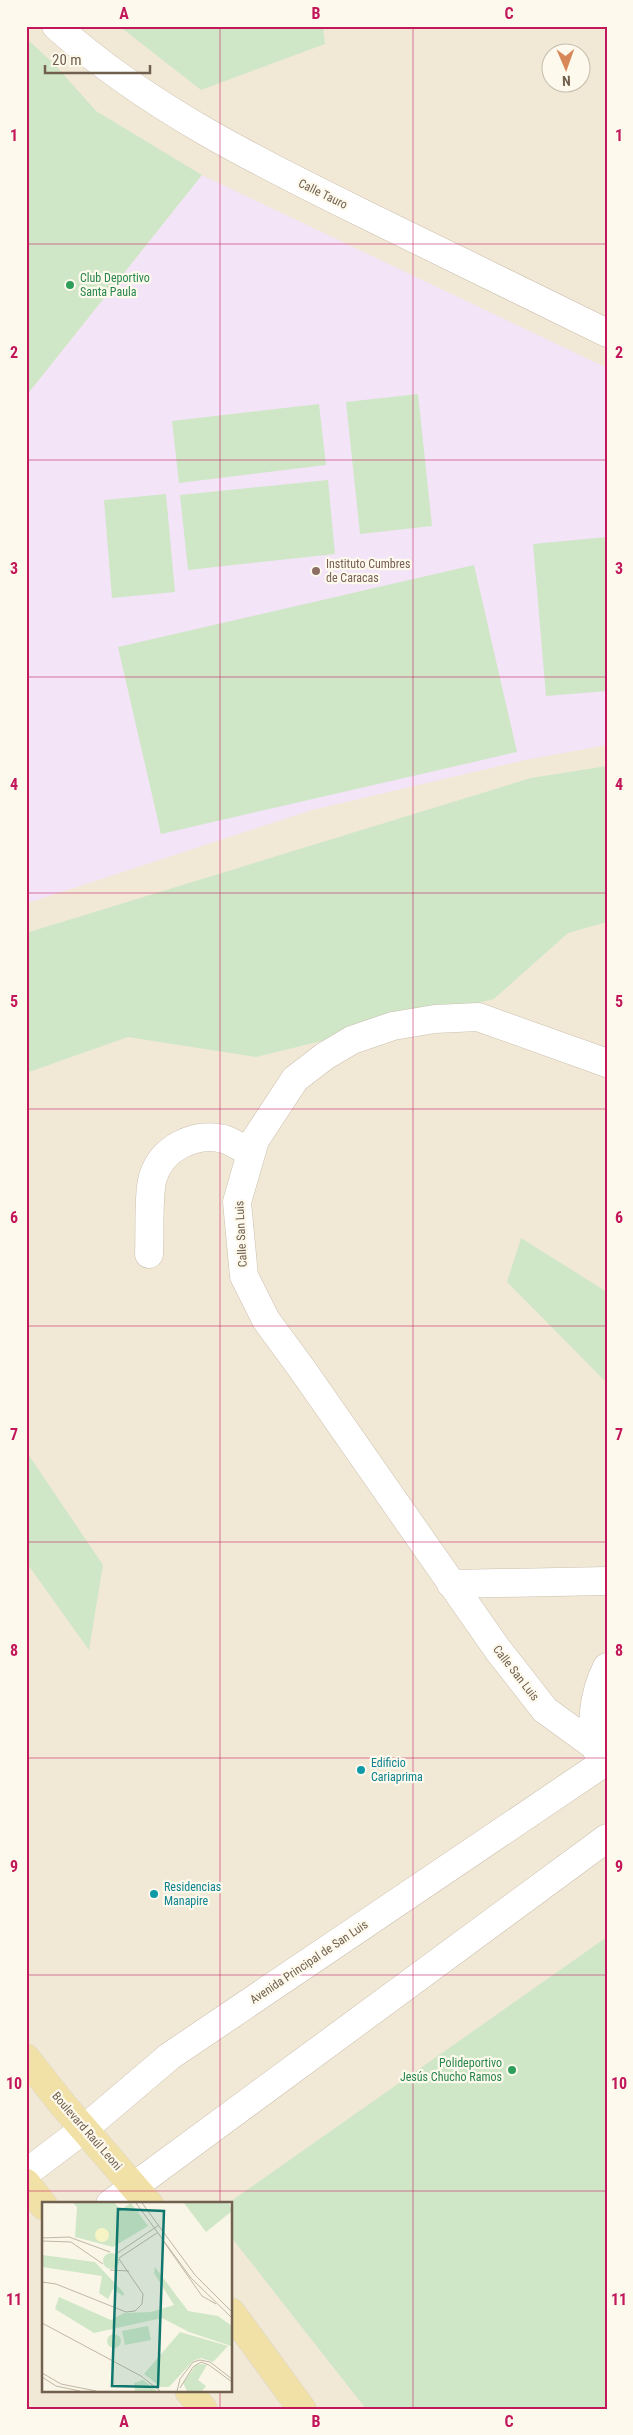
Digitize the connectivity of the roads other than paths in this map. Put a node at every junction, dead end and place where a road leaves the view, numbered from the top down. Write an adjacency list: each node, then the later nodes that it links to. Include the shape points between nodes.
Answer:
1 (56, 26): 2 (street, Calle Tauro, via 90,57 152,100 230,146)
2 (607, 333)
3 (607, 1063): 4 (street, Calle San Luis, via 478,1017 435,1019 393,1026 352,1040 295,1079 255,1140)
4 (251, 1153): 5 (street, via 226,1140 207,1136 187,1140 172,1149 159,1163 152,1179); 7 (street, Calle San Luis, via 238,1202 244,1276 266,1320)
5 (149, 1254)
6 (607, 1581): 7 (street)
7 (451, 1584): 9 (street, Calle San Luis, via 545,1710)
8 (607, 1667): 9 (street, via 595,1700 593,1724)
9 (601, 1762): 12 (street, Avenida Principal de San Luis, via 170,2056)
10 (607, 1838): 15 (street, via 231,2114)
11 (26, 2058): 12 (main road, Boulevard Raúl Leoni)
12 (84, 2129): 13 (street, Avenida Principal de San Luis); 15 (main road, Boulevard Raúl Leoni)
13 (26, 2173)
14 (26, 2183): 17 (main road)
15 (142, 2195): 16 (street)
16 (117, 2202)
17 (42, 2203)
18 (232, 2313): 21 (main road)
19 (190, 2392): 20 (main road)
20 (203, 2409)
21 (302, 2409)

